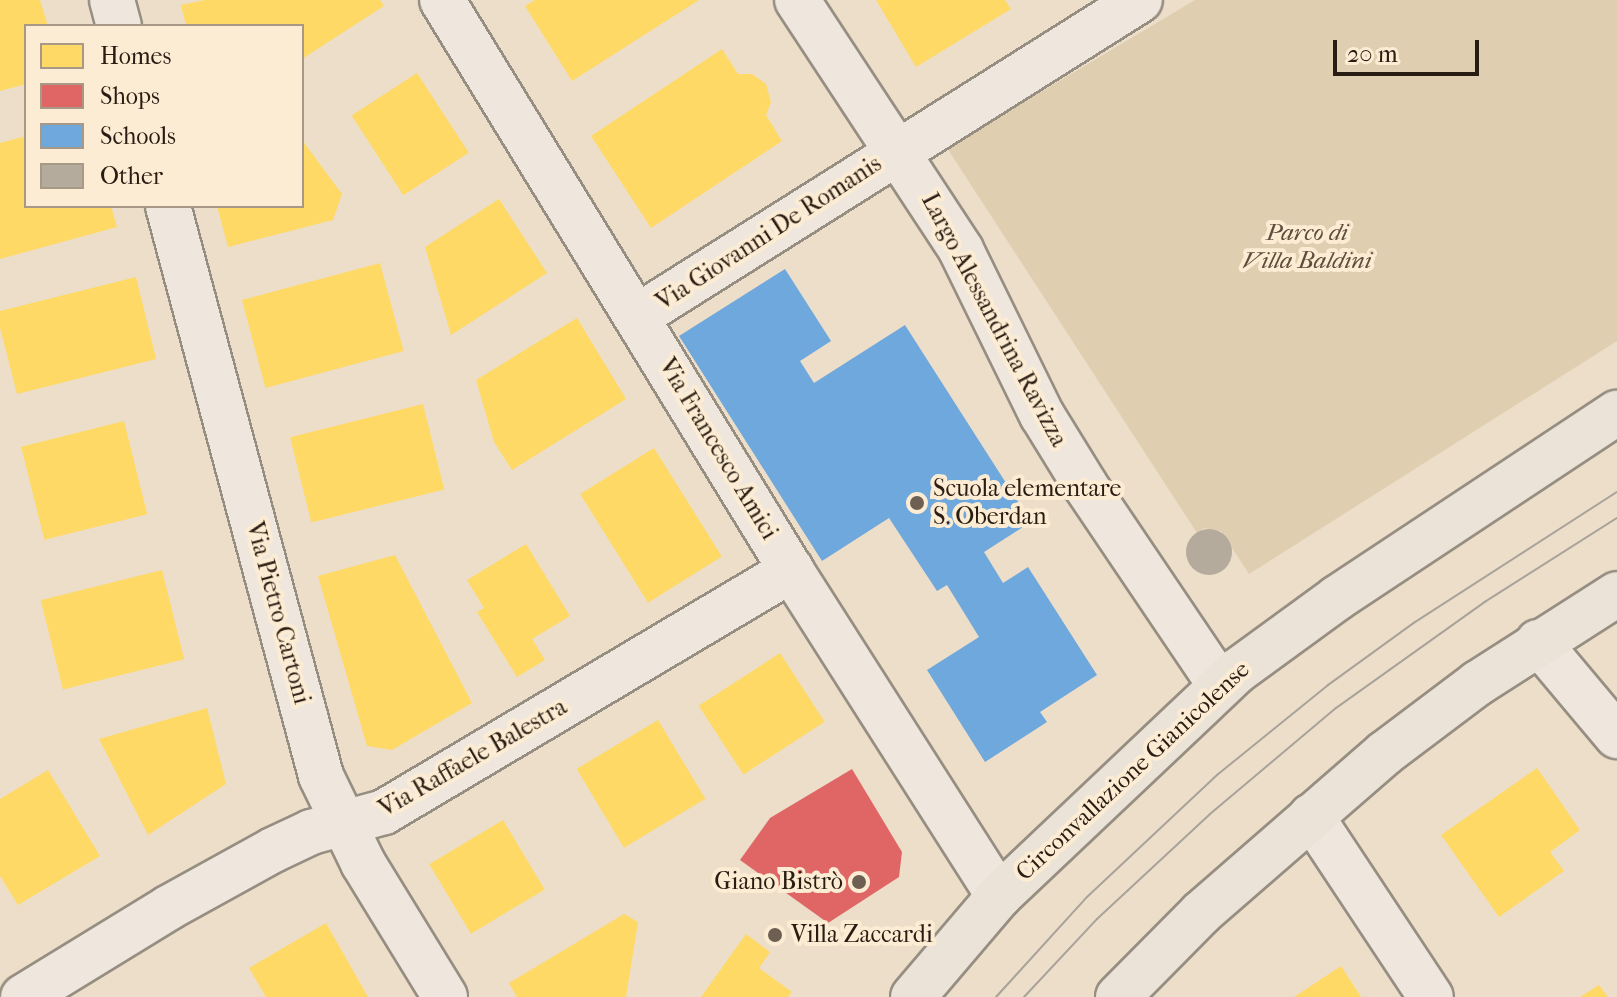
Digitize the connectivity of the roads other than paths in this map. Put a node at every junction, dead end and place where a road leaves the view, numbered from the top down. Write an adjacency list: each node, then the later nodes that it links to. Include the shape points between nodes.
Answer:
1 (112, 0): 5 (street)
2 (442, 0): 8 (street, Via Francesco Amici)
3 (797, 0): 6 (street, Largo Alessandrina Ravizza)
4 (1140, 0): 6 (street)
5 (118, 24)
6 (899, 150): 8 (street, Via Giovanni De Romanis); 13 (street, Largo Alessandrina Ravizza, via 961,250 1049,427)
7 (169, 208): 16 (street, Via Pietro Cartoni, via 321,776)
8 (638, 316): 10 (street, Via Francesco Amici)
9 (1617, 413): 13 (main road, Circonvallazione Gianicolense, via 1337,598)
10 (791, 570): 16 (street, Via Raffaele Balestra, via 384,812); 17 (street, Via Francesco Amici)
11 (1617, 594): 12 (main road)
12 (1538, 642): 14 (street); 15 (main road, via 1419,726)
13 (1220, 685): 17 (main road, Circonvallazione Gianicolense)
14 (1617, 736)
15 (1311, 816): 18 (main road, via 1201,913); 22 (street)
16 (342, 823): 19 (street, Via Raffaele Balestra, via 273,850); 20 (street, Via Pietro Cartoni)
17 (999, 896): 21 (main road, Circonvallazione Gianicolense)
18 (1121, 995)
19 (23, 997)
20 (445, 997)
21 (913, 997)
22 (1431, 997)

